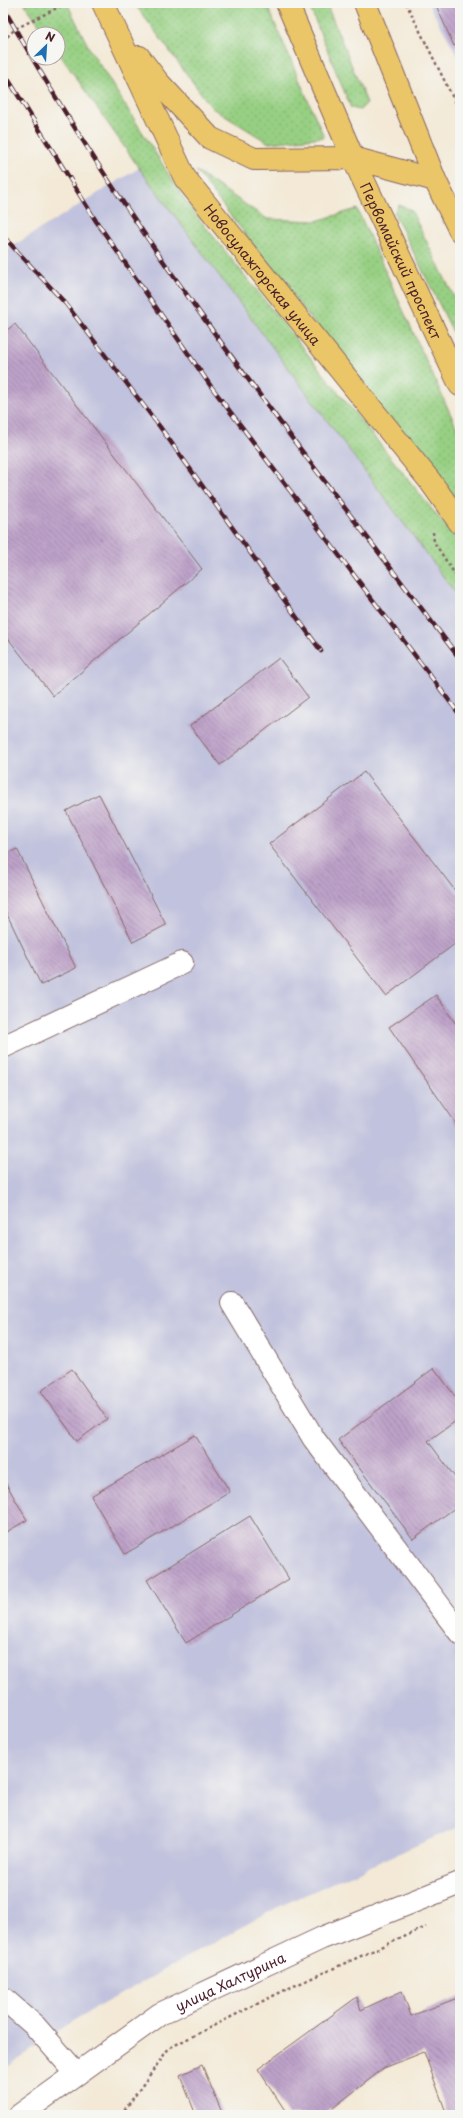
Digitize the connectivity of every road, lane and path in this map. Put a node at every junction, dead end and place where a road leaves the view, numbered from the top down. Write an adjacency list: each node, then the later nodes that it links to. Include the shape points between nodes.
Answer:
1 (67, 3): 6 (path, via 15,29)
2 (287, 3): 8 (main road, Первомайский проспект)
3 (365, 3): 9 (main road)
4 (406, 3): 7 (path)
5 (107, 11): 8 (main road, via 158,82 210,138 254,159); 12 (main road, Новосулажгорская улица, via 185,178 430,482)
6 (3, 40)
7 (460, 112)
8 (353, 158): 9 (main road, Первомайский проспект); 11 (main road, Первомайский проспект)
9 (434, 180): 10 (main road)
10 (460, 231)
11 (460, 385)
12 (460, 523)
13 (182, 962): 14 (lane)
14 (3, 1047)
15 (232, 1303): 16 (lane, via 314,1439)
16 (460, 1633)
17 (460, 1883): 20 (lane, улица Халтурина, via 322,1938 160,2014)
18 (432, 1925): 22 (path, via 285,1990 169,2048)
19 (3, 1998): 20 (lane, via 34,2026)
20 (77, 2074): 21 (lane, улица Халтурина)
21 (20, 2115)
22 (121, 2115)

